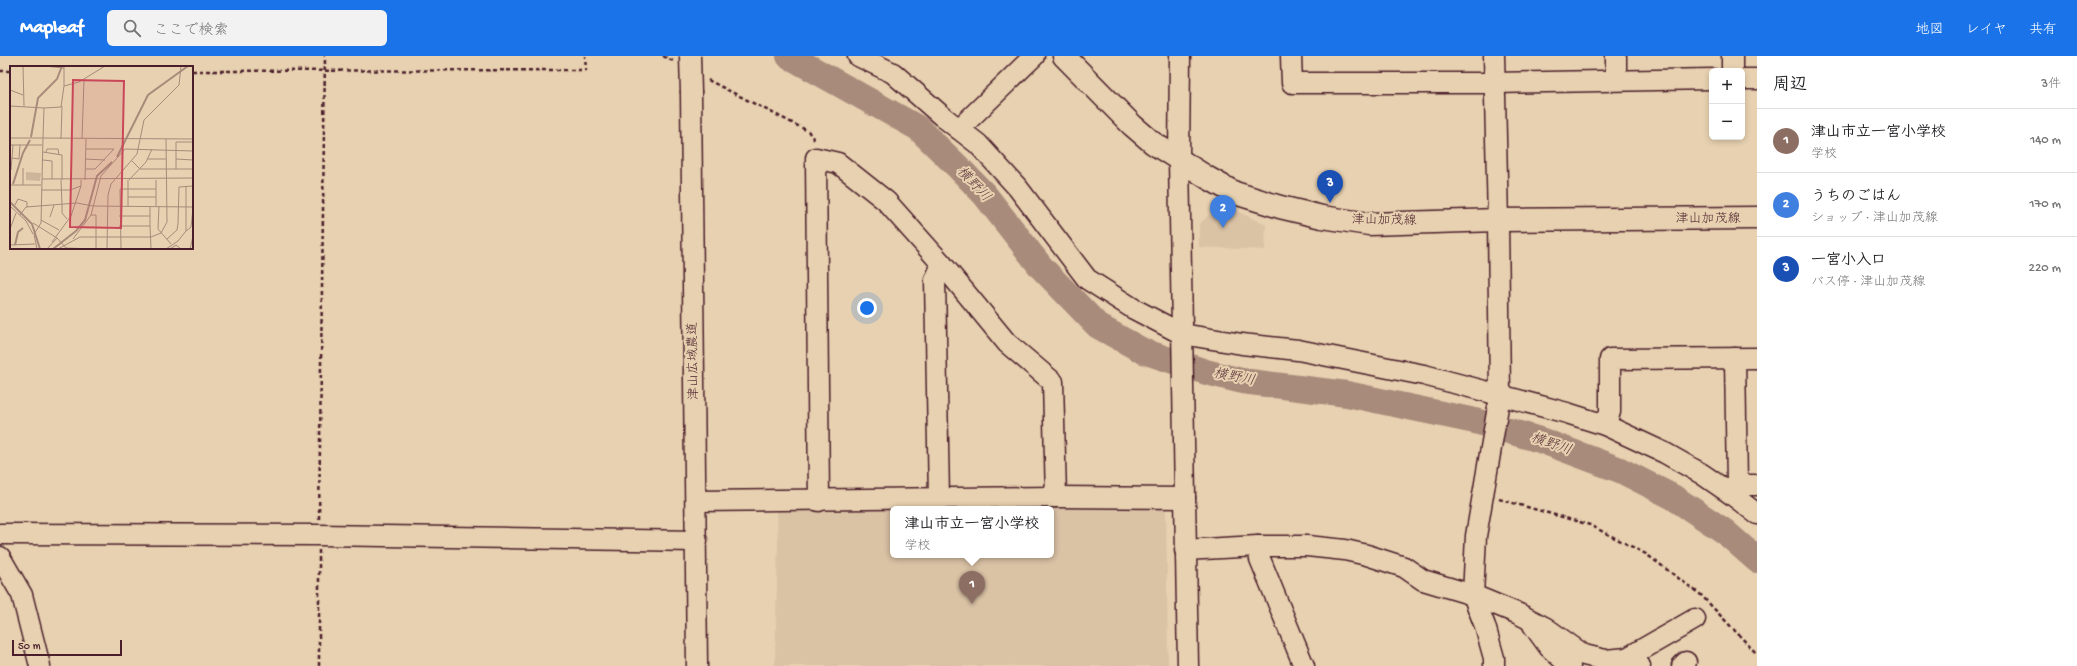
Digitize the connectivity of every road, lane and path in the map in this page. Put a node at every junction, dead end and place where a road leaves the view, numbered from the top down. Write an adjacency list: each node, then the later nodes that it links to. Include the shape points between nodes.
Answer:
1 (325, 56): 15 (path)
2 (585, 56): 15 (path, via 586,70)
3 (663, 56): 12 (path)
4 (858, 56): 22 (street, via 893,73)
5 (1034, 56): 22 (street)
6 (1064, 56): 24 (main road, 津山加茂線, via 1132,125)
7 (1180, 56): 24 (street)
8 (1291, 56): 21 (street, via 1292,83)
9 (1494, 56): 21 (street)
10 (1616, 56): 20 (street)
11 (1732, 56): 13 (street)
12 (684, 60): 39 (street, 津山広域農道, bridge, via 690,93)
13 (1732, 68)
14 (193, 71): 15 (path)
15 (325, 71): 43 (path)
16 (704, 78): 23 (path, via 808,131 816,143)
17 (1709, 79): 20 (street)
18 (1745, 79): 19 (street)
19 (1757, 79)
20 (1616, 80): 21 (street)
21 (1495, 83): 26 (street)
22 (959, 130): 28 (street, via 978,144 1018,188 1087,279)
23 (816, 158): 27 (street, via 838,163 886,201); 40 (street)
24 (1179, 159): 26 (main road, 津山加茂線, via 1235,193 1322,217 1369,224); 28 (street)
25 (1757, 218): 26 (main road, 津山加茂線)
26 (1498, 220): 31 (street)
27 (942, 264): 36 (street, via 1007,343 1052,382); 38 (street, via 935,280)
28 (1182, 335): 31 (street, via 1298,350 1424,375); 37 (street)
29 (1735, 358): 30 (street); 32 (street, via 1610,359 1610,412); 34 (street)
30 (1757, 358)
31 (1499, 401): 32 (street); 35 (street)
32 (1605, 425): 34 (street)
33 (1757, 485): 34 (street)
34 (1734, 489): 41 (street)
35 (1483, 491): 48 (street, via 1476,536); 51 (path, via 1590,525 1646,554 1701,596)
36 (1056, 497): 37 (street); 38 (street)
37 (1184, 498): 46 (street)
38 (938, 499): 40 (street)
39 (696, 501): 40 (street); 44 (street, 津山広域農道)
40 (819, 501)
41 (1757, 514)
42 (0, 534): 43 (street)
43 (319, 535): 44 (street); 54 (path)
44 (697, 541): 55 (street, 津山広域農道)
45 (1258, 546): 46 (street); 48 (street, via 1307,546 1367,554 1404,567 1423,580); 57 (street, via 1260,559)
46 (1185, 550): 56 (street)
47 (0, 557): 53 (street, via 22,595)
48 (1473, 595): 49 (street); 58 (street, via 1485,626)
49 (1529, 619): 52 (street, via 1584,655); 59 (street, via 1549,647)
50 (1695, 619): 52 (street)
51 (1757, 654)
52 (1620, 662)
53 (40, 666)
54 (319, 666)
55 (697, 666)
56 (1188, 666)
57 (1304, 666)
58 (1494, 666)
59 (1570, 666)

